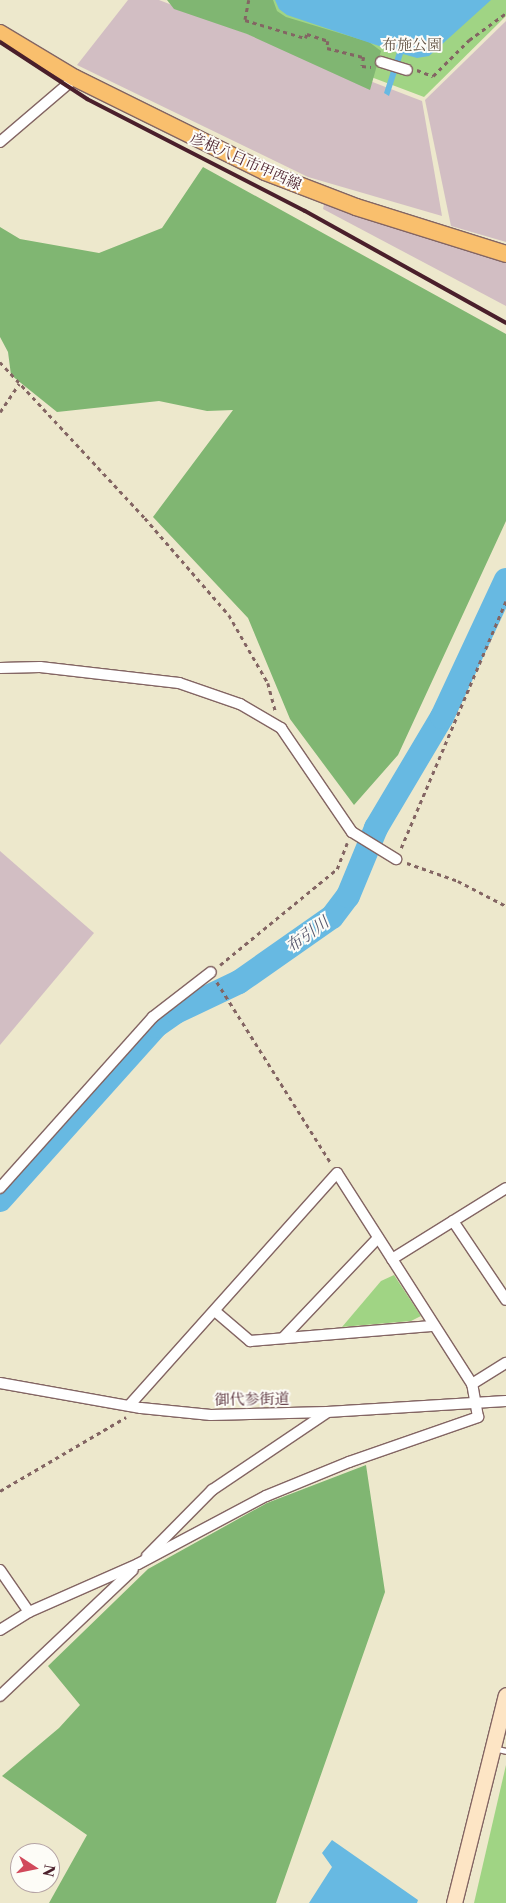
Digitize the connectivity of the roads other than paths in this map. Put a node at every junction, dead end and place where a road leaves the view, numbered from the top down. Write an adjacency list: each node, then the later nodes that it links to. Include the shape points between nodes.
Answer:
1 (0, 33): 4 (main road, 彦根八日市甲西線)
2 (381, 62): 3 (street)
3 (407, 70)
4 (75, 78): 5 (street); 6 (main road, 彦根八日市甲西線, via 265,172 356,207)
5 (0, 142)
6 (506, 254)
7 (0, 668): 8 (street, via 40,667 179,683 240,704 281,728 355,834)
8 (396, 859)
9 (211, 972): 10 (street, via 153,1017)
10 (0, 1188)
11 (506, 1188): 12 (street)
12 (453, 1221): 14 (street); 15 (street)
13 (378, 1238): 14 (street); 16 (street, via 337,1173); 18 (street)
14 (392, 1259): 17 (street)
15 (506, 1300)
16 (216, 1312): 18 (street, via 250,1341); 24 (street)
17 (434, 1326): 18 (street); 21 (street)
18 (284, 1338)
19 (506, 1363): 21 (street)
20 (0, 1383): 24 (street, 御代参街道)
21 (472, 1384): 23 (street)
22 (506, 1401): 23 (street, 御代参街道)
23 (478, 1404): 25 (street, 御代参街道); 26 (street, via 478,1416 266,1496)
24 (129, 1406): 25 (street, 御代参街道, via 211,1415)
25 (327, 1412): 26 (street, via 212,1490)
26 (138, 1564): 28 (street); 31 (street)
27 (0, 1570): 28 (street)
28 (29, 1612): 29 (street)
29 (0, 1630)
30 (506, 1695): 32 (street)
31 (0, 1696)
32 (499, 1750): 33 (street)
33 (454, 1903)

